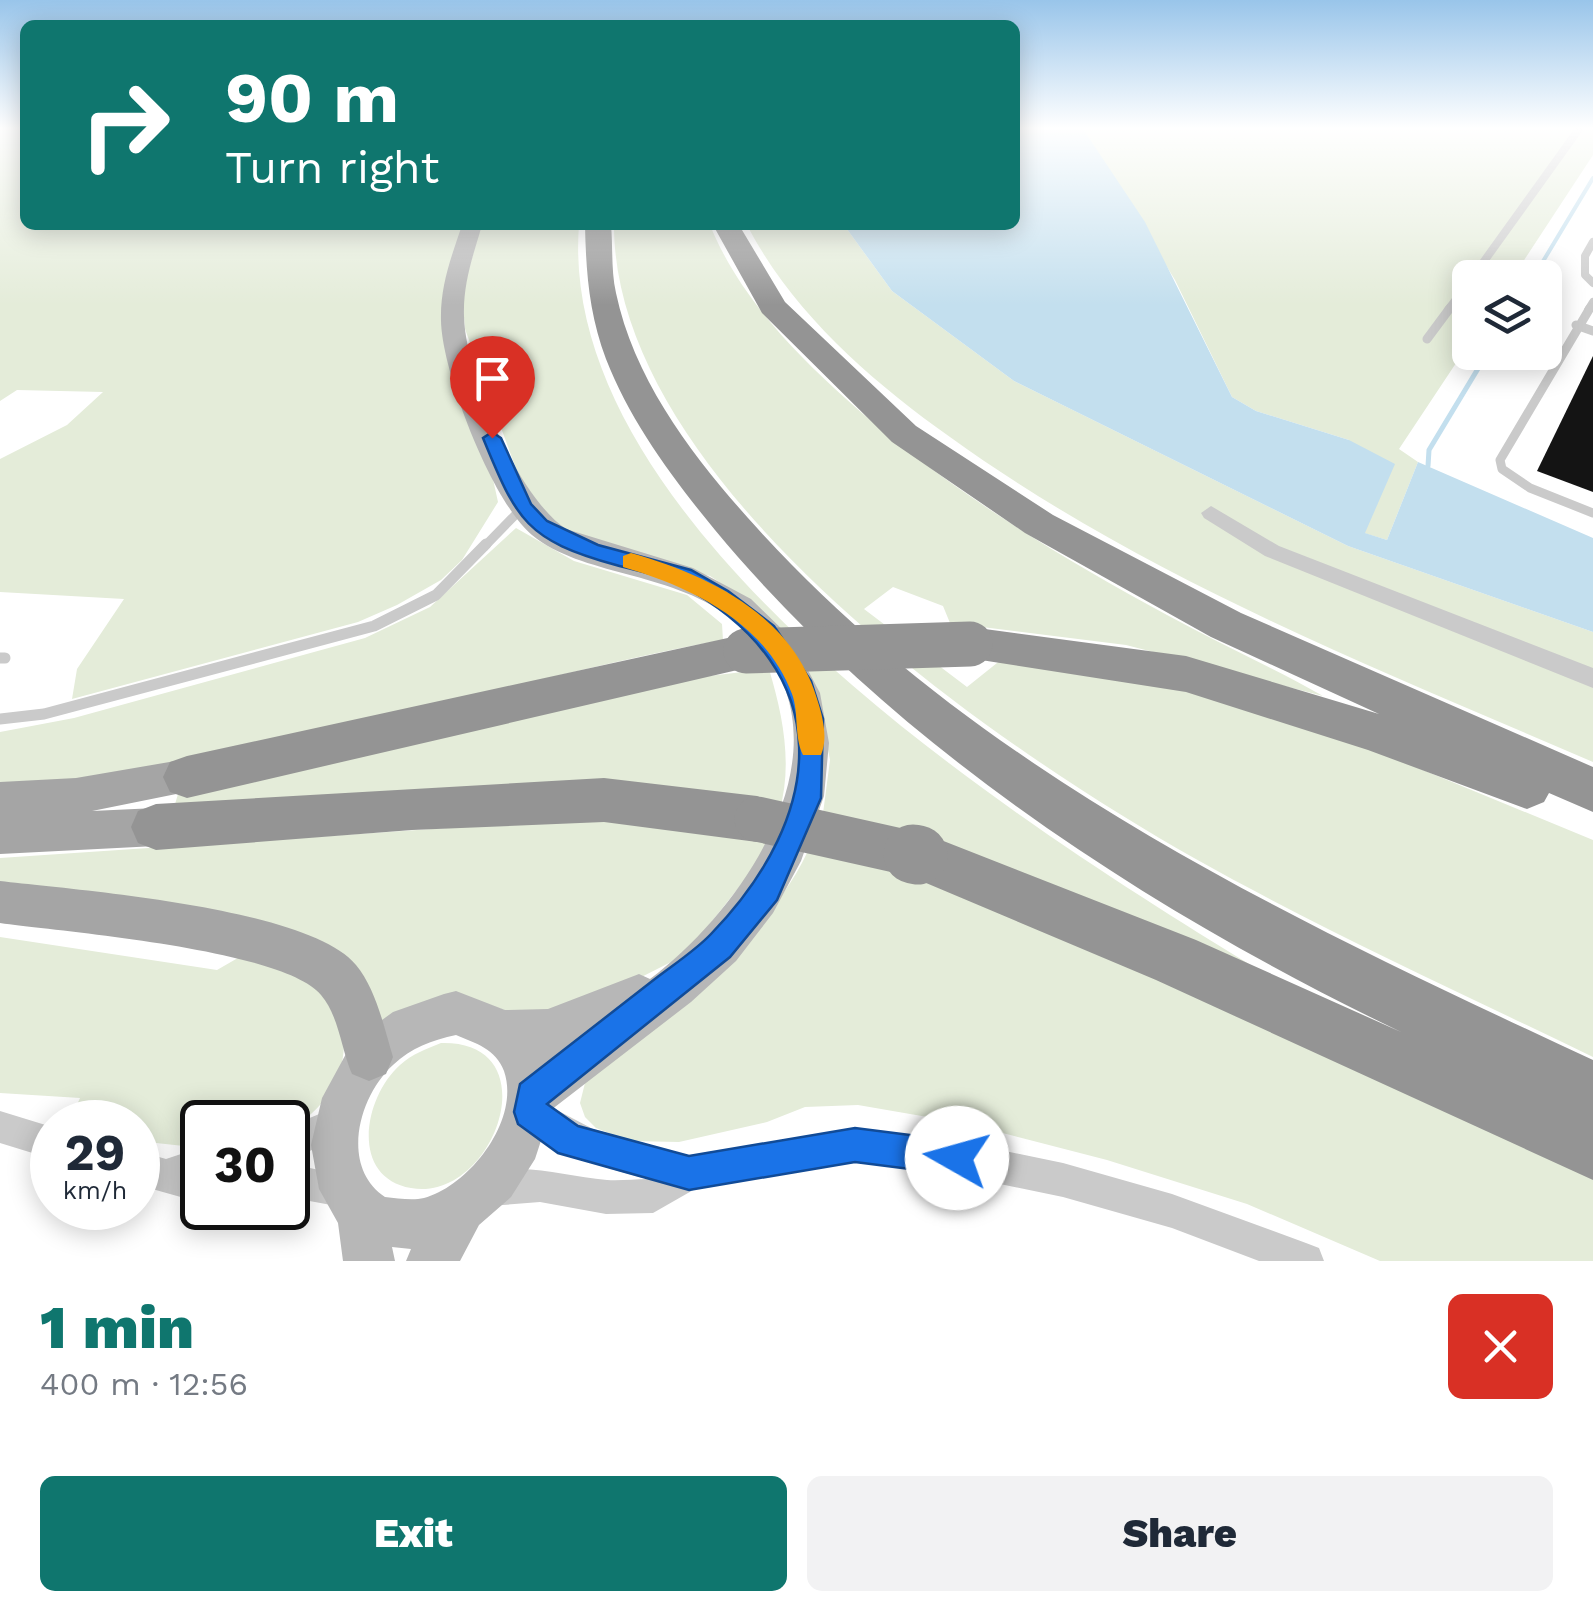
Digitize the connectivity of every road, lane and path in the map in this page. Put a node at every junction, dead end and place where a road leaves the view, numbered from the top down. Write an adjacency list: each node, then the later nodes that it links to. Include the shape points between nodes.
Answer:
1 (1536, 188): 6 (lane)
2 (470, 230): 13 (street, via 453,286 454,342)
3 (597, 230): 28 (highway, via 595,252 608,315 638,392 696,486 782,579 920,707 1085,823 1281,941)
4 (729, 230): 19 (highway, via 773,307 904,434 1039,524 1226,625)
5 (1593, 242): 7 (lane, via 1585,256 1585,275)
6 (1485, 260)
7 (1593, 283)
8 (1593, 302): 10 (lane)
9 (1452, 305): 12 (lane)
10 (1576, 325): 11 (lane); 15 (lane, via 1500,460 1502,469 1530,488)
11 (1593, 331)
12 (1427, 339)
13 (522, 508): 17 (lane, via 436,595 374,626 44,714); 25 (street, via 560,539 683,576 720,597 766,632 802,688 811,719 808,798 784,858 720,947)
14 (1211, 513): 16 (street, via 1272,551)
15 (1593, 513)
16 (1593, 678)
17 (0, 719)
18 (187, 777): 20 (main road, via 76,796); 21 (highway, bridge, via 746,651 970,644 1186,674)
19 (1593, 790)
20 (0, 800)
21 (1593, 810)
22 (156, 827): 23 (main road); 34 (highway, bridge, via 604,800 757,819 918,855 1176,960)
23 (0, 835)
24 (0, 902): 27 (main road, via 288,952 334,974)
25 (677, 983): 26 (street, via 560,1027); 29 (street)
26 (507, 1032): 27 (street, via 484,1018 456,1013 426,1018); 29 (street, via 521,1052)
27 (370, 1057): 30 (street, via 348,1088)
28 (1593, 1091)
29 (531, 1104): 35 (street, via 570,1141); 37 (street, via 510,1163)
30 (336, 1123): 32 (street); 38 (street, via 334,1158)
31 (0, 1127): 33 (street)
32 (310, 1134)
33 (30, 1136)
34 (1593, 1149)
35 (689, 1173): 37 (street, via 653,1196 606,1197 540,1185); 40 (street, via 855,1145 957,1158 1172,1211)
36 (310, 1193): 38 (street)
37 (475, 1201): 38 (street, via 424,1226); 39 (street)
38 (358, 1222)
39 (432, 1261)
40 (1306, 1261)

